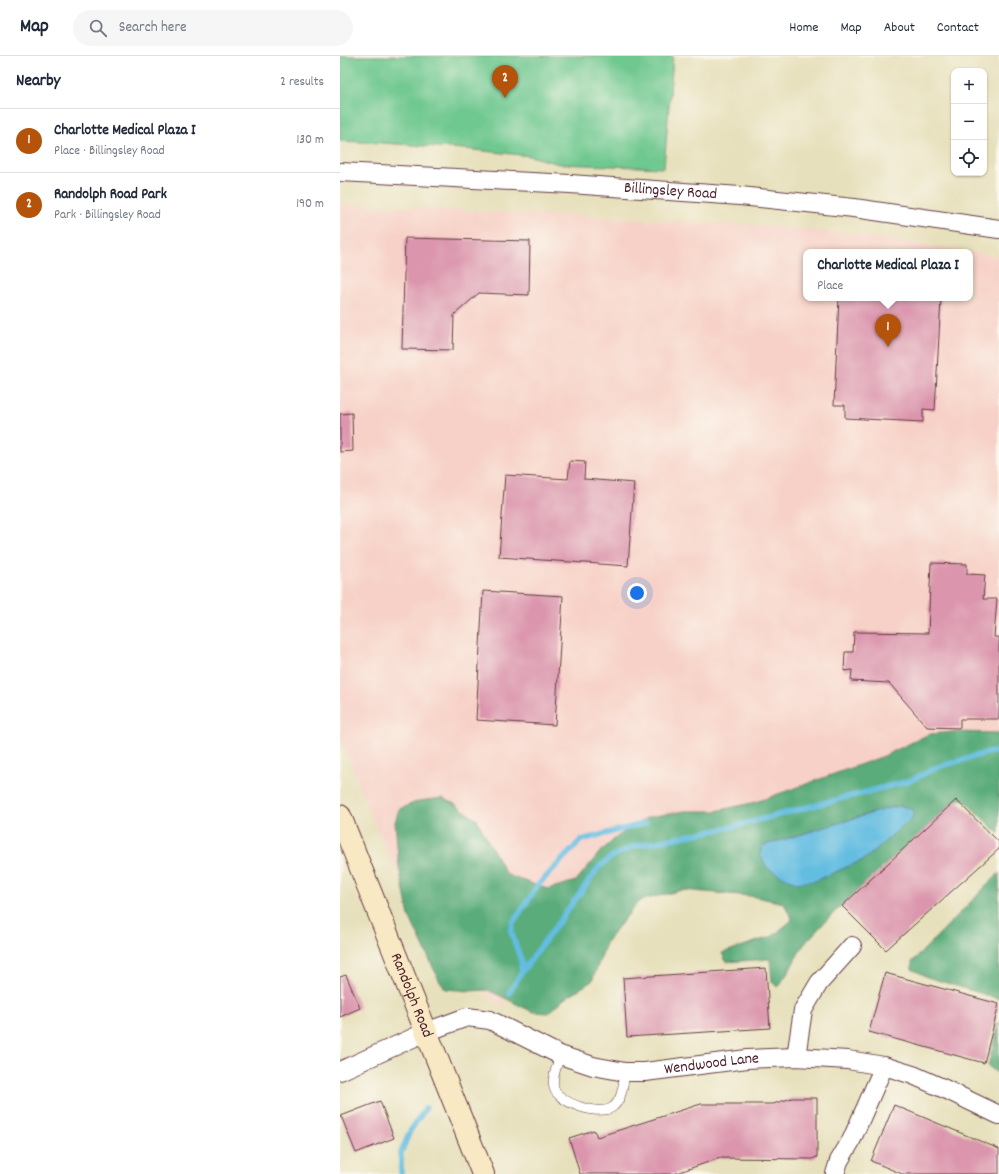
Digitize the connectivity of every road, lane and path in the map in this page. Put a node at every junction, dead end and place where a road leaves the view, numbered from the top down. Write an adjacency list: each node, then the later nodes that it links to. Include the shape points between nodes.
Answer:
1 (340, 172): 2 (street, Billingsley Road, via 740,196 854,208)
2 (999, 229)
3 (340, 816): 5 (main road, Randolph Road)
4 (852, 946): 7 (street, via 819,983 804,1010)
5 (426, 1032): 6 (street, Wendwood Lane, via 467,1017 490,1020); 9 (street, Wendwood Lane); 12 (main road, Randolph Road)
6 (560, 1055): 10 (street, Wendwood Lane, via 593,1066); 10 (lane, via 553,1087 565,1100 583,1108 605,1111 613,1107 620,1098)
7 (796, 1057): 8 (street, Wendwood Lane, via 848,1060); 10 (street, Wendwood Lane, via 747,1059 645,1072)
8 (884, 1066): 11 (street, Wendwood Lane, via 912,1075); 13 (street)
9 (340, 1071)
10 (625, 1072)
11 (999, 1115)
12 (484, 1174)
13 (835, 1174)

